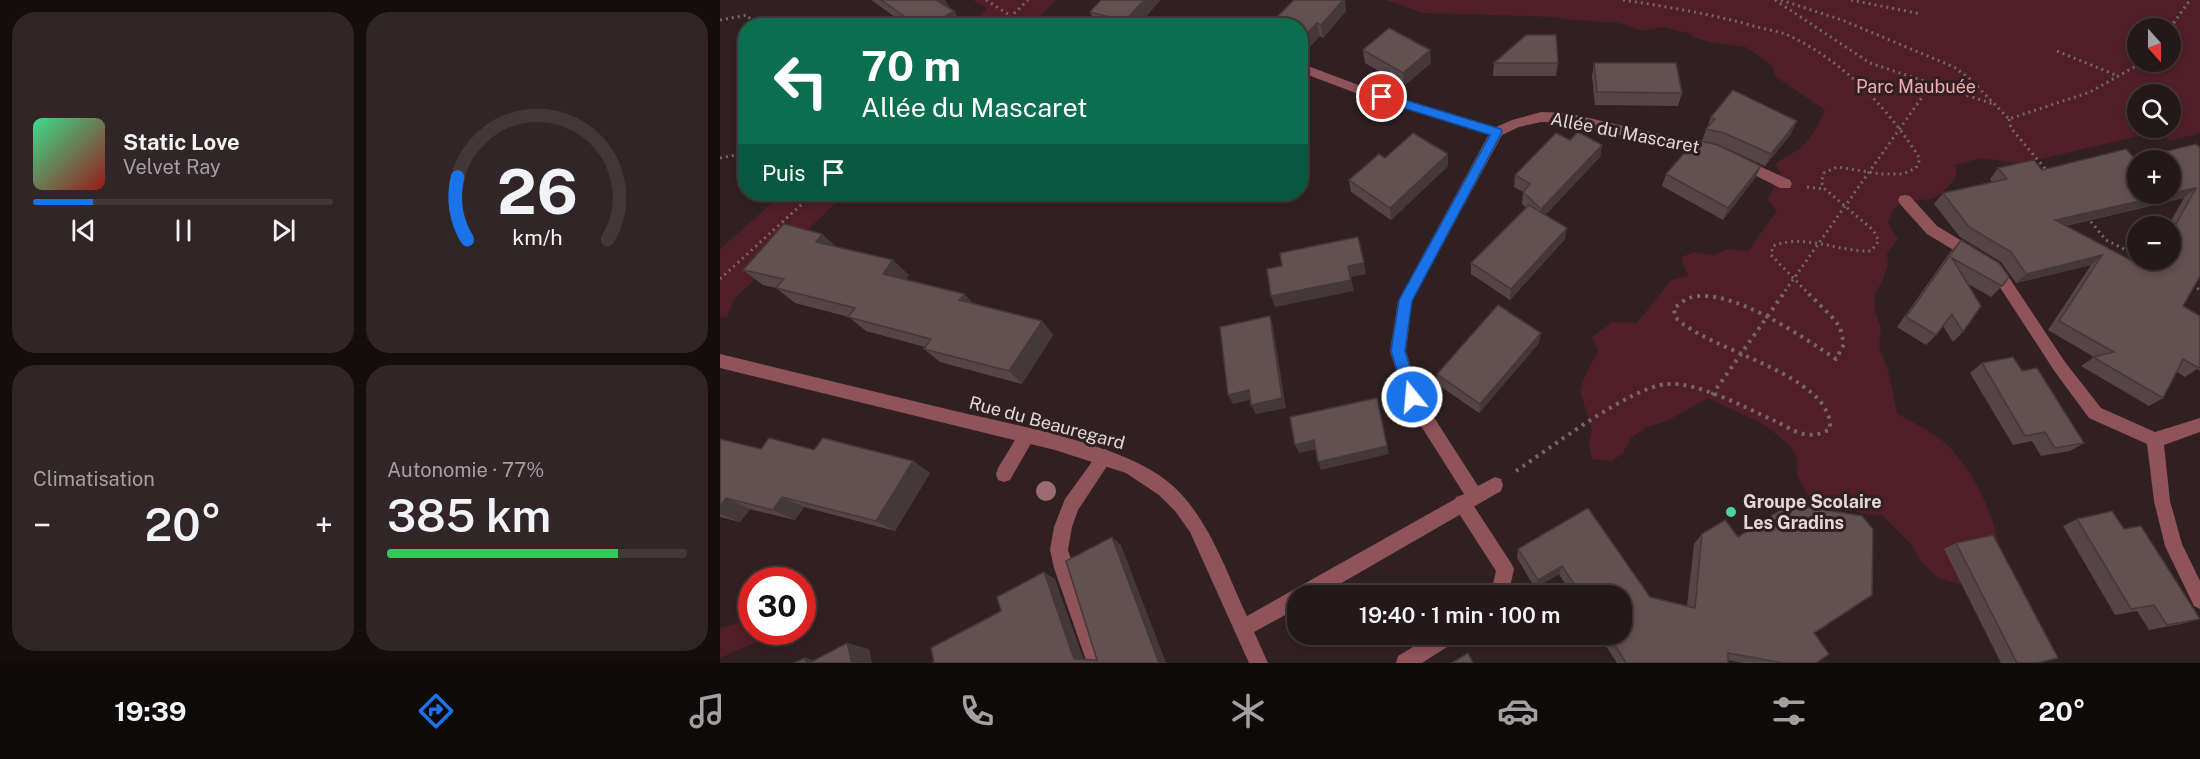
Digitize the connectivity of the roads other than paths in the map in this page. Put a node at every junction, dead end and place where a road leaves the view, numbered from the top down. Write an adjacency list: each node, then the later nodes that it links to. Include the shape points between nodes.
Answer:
1 (1308, 70): 2 (street, via 1365,92)
2 (1497, 132): 3 (street, Allée du Mascaret, via 1541,117 1567,118 1718,152); 12 (street, via 1405,300 1398,351 1412,397)
3 (1785, 184)
4 (1905, 200): 8 (street, via 1932,230 1995,268 2095,413)
5 (720, 361): 7 (street, Rue du Beauregard)
6 (2200, 425): 8 (street)
7 (1027, 435): 9 (street, Rue du Beauregard); 10 (street)
8 (2155, 440): 15 (street, via 2162,501 2174,546)
9 (1105, 457): 17 (street, Rue du Beauregard, via 1154,480 1181,505 1208,549); 19 (street, via 1071,506 1059,550)
10 (1004, 474)
11 (1495, 485): 12 (street)
12 (1469, 499): 13 (street); 14 (street, via 1505,569)
13 (1320, 585)
14 (1501, 585)
15 (2200, 600)
16 (1287, 604): 17 (street)
17 (1244, 628): 20 (street, Rue du Beauregard)
18 (1434, 645): 21 (street)
19 (1096, 663)
20 (1259, 663)
21 (1405, 663)

